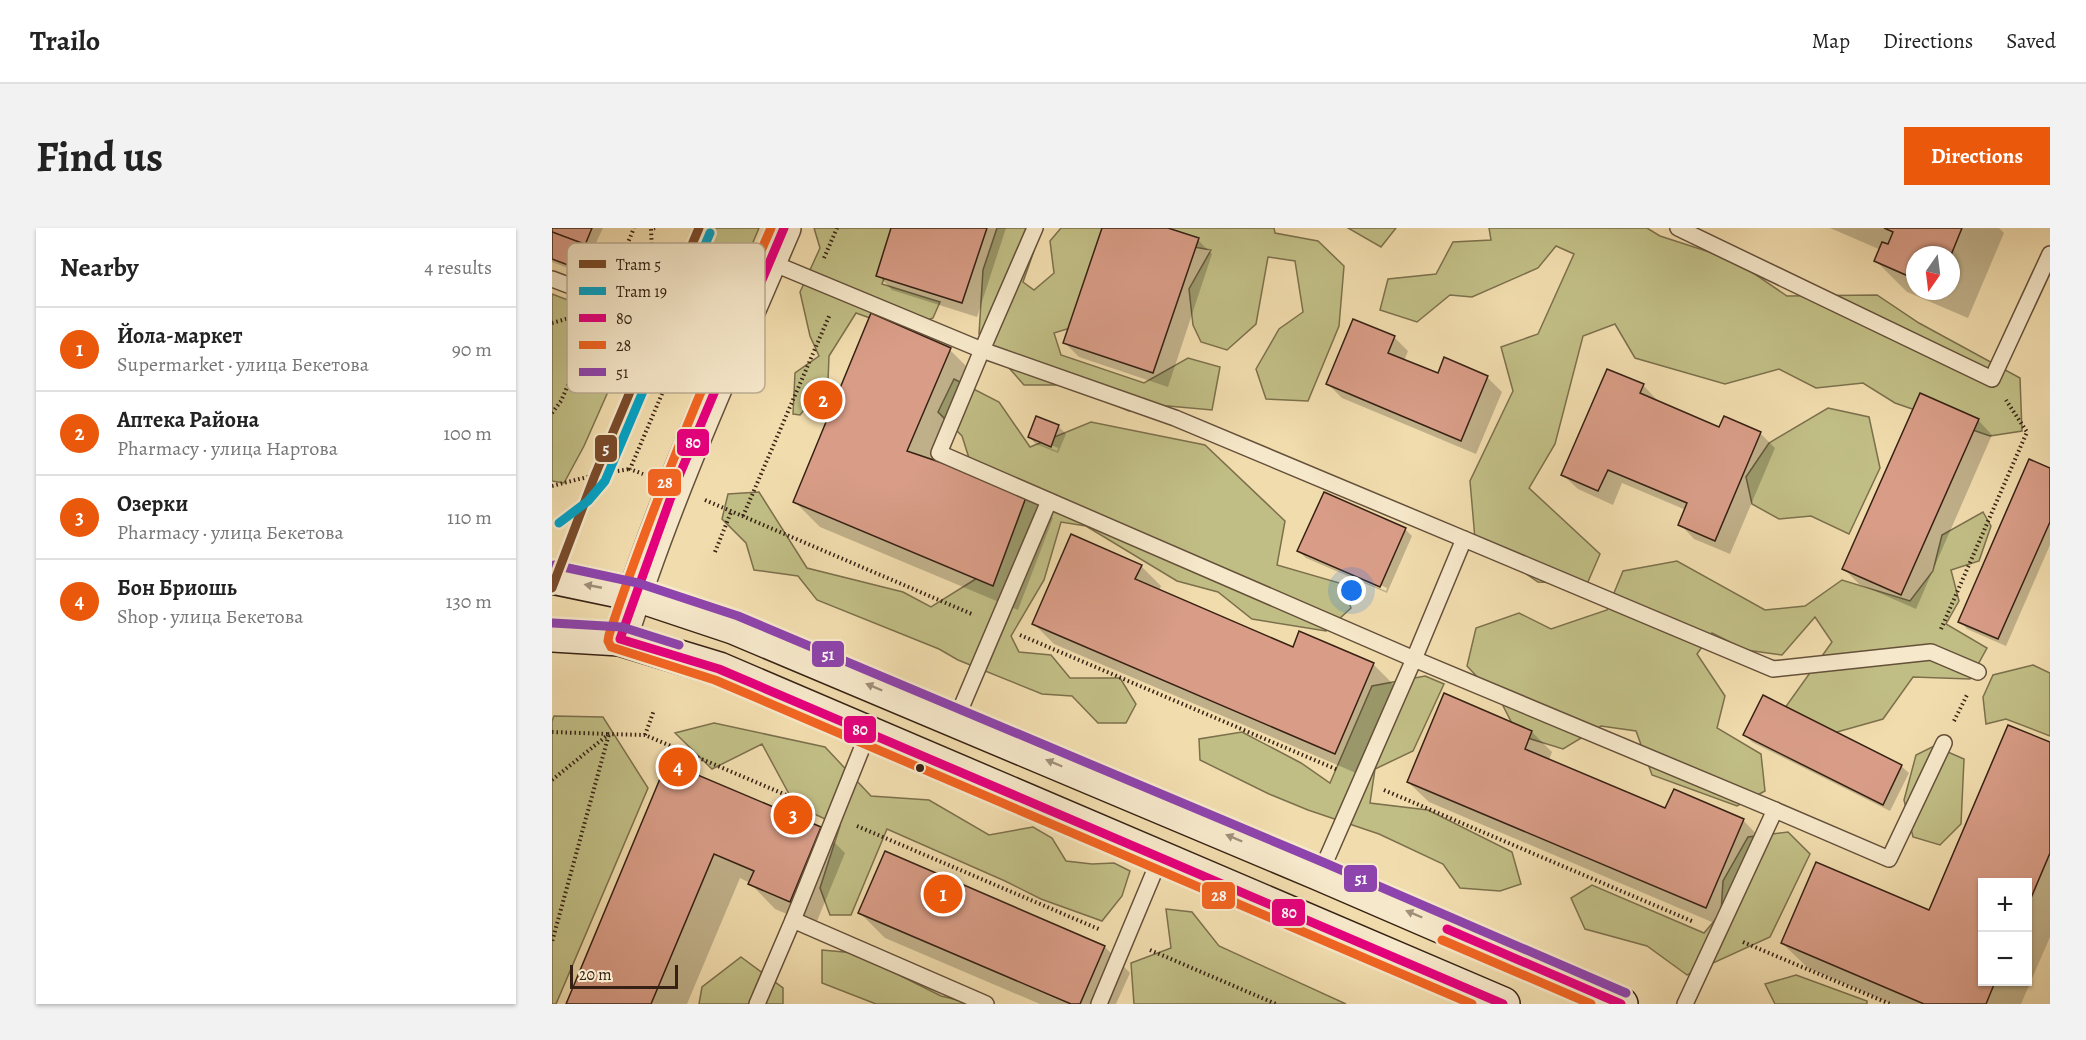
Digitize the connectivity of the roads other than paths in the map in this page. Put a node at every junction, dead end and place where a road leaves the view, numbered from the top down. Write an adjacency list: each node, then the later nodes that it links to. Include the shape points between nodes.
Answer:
1 (784, 228): 5 (main road)
2 (1035, 228): 9 (lane)
3 (1678, 228): 4 (lane, via 1992,379)
4 (2050, 255)
5 (770, 262): 6 (main road); 9 (lane)
6 (765, 274)
7 (552, 279): 8 (lane)
8 (567, 285)
9 (981, 350): 11 (lane, via 939,453); 12 (lane, via 1175,418)
10 (715, 393): 14 (main road)
11 (1049, 501): 17 (lane); 19 (lane)
12 (1464, 539): 17 (lane); 18 (lane, via 1773,669 1931,652)
13 (552, 577): 14 (main road, one-way to 13)
14 (634, 594): 16 (main road); 19 (main road, one-way to 14, via 733,627)
15 (552, 635): 16 (main road)
16 (620, 639): 20 (main road, via 719,669)
17 (1414, 659): 22 (lane); 24 (lane)
18 (1978, 672)
19 (955, 722): 24 (main road, one-way to 19)
20 (868, 733): 23 (main road); 25 (lane)
21 (1944, 744): 22 (lane, via 1889,859)
22 (1776, 810): 31 (lane)
23 (1160, 858): 28 (lane); 29 (main road)
24 (1320, 874): 30 (main road, one-way to 24)
25 (793, 920): 26 (lane); 27 (lane)
26 (757, 1004)
27 (986, 1004)
28 (1099, 1004)
29 (1503, 1004)
30 (1622, 1004)
31 (1685, 1004)

